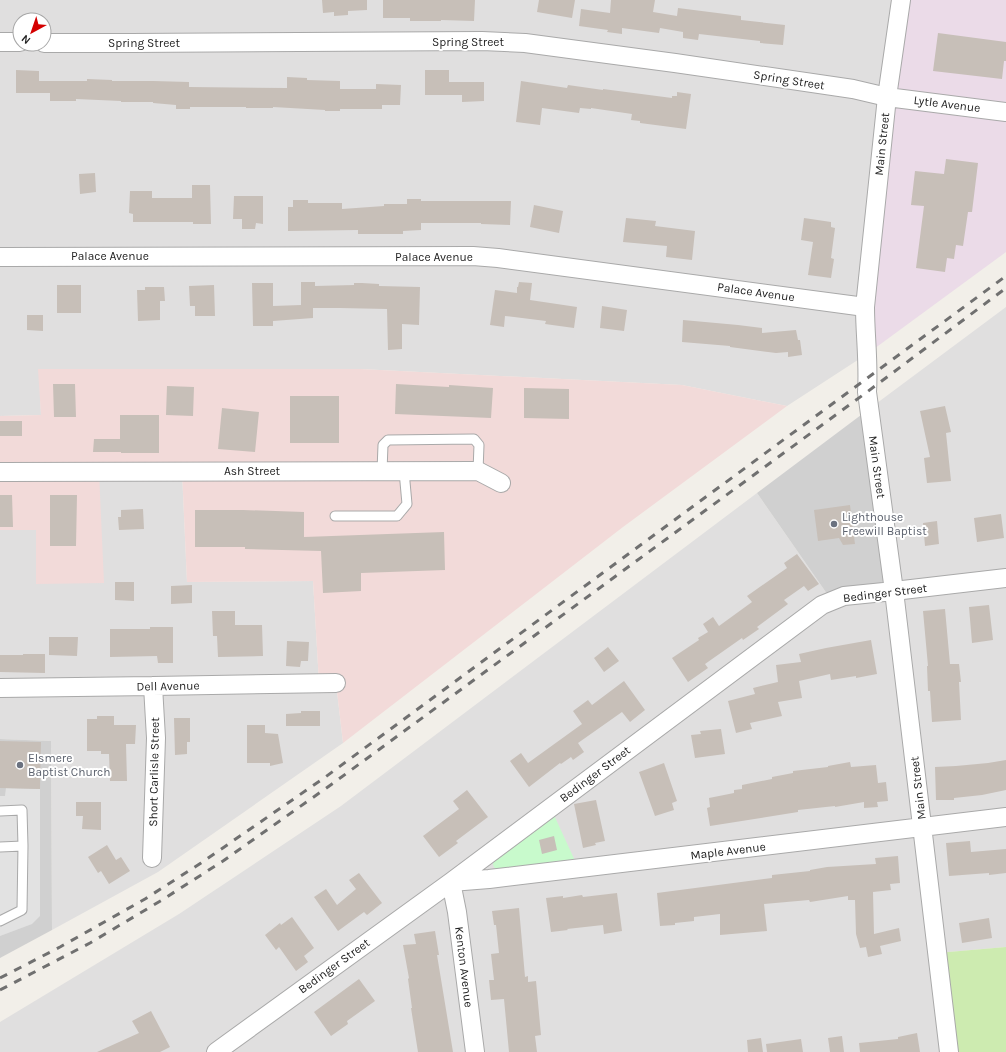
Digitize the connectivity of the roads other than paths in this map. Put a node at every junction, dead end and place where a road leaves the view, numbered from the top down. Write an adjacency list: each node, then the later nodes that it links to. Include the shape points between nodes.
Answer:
1 (902, 0): 5 (street, Main Street)
2 (0, 42): 3 (street)
3 (12, 42)
4 (52, 43): 5 (street, Spring Street, via 525,42 853,89)
5 (887, 97): 6 (street, Lytle Avenue); 8 (street, Main Street)
6 (1006, 112)
7 (0, 257): 8 (street, Palace Avenue, via 473,256)
8 (866, 307): 16 (street, Main Street, via 867,392)
9 (382, 471): 10 (street, Ash Street); 11 (lane, via 383,444 388,440 474,439 479,445); 12 (street, Ash Street)
10 (404, 471): 11 (street, Ash Street); 14 (lane, via 407,504 397,516)
11 (478, 471): 13 (street, Ash Street)
12 (0, 472)
13 (501, 483)
14 (335, 516)
15 (1006, 578): 16 (street, Bedinger Street)
16 (894, 591): 22 (street, Main Street); 26 (street, Bedinger Street, via 844,596 822,605)
17 (336, 683): 18 (street, Dell Avenue)
18 (153, 686): 19 (street, Dell Avenue); 25 (street, Short Carlisle Street, via 156,738)
19 (0, 688)
20 (0, 810): 23 (lane, via 22,810)
21 (1006, 817): 22 (street, Maple Avenue)
22 (923, 827): 26 (street, Maple Avenue); 30 (street, Main Street)
23 (22, 846): 24 (lane); 27 (lane, via 22,910)
24 (0, 847)
25 (152, 858)
26 (451, 882): 28 (street, Bedinger Street); 29 (street, Kenton Avenue, via 458,912)
27 (0, 921)
28 (216, 1052)
29 (475, 1052)
30 (949, 1052)

